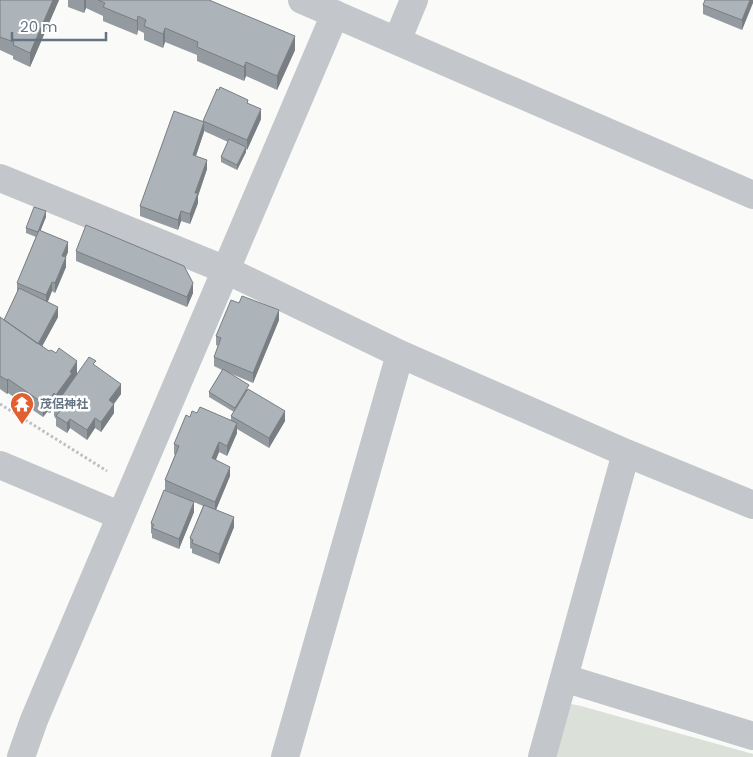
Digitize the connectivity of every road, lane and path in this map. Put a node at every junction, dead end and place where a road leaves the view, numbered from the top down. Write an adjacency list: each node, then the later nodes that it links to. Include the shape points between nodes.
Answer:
1 (302, 0): 3 (street)
2 (414, 0): 4 (street)
3 (335, 14): 4 (street); 7 (street)
4 (398, 41): 6 (street)
5 (0, 178): 7 (street)
6 (753, 195)
7 (226, 270): 8 (street); 12 (street)
8 (400, 354): 10 (street); 18 (street)
9 (0, 404): 12 (path)
10 (626, 453): 13 (street); 15 (street)
11 (0, 465): 14 (street)
12 (133, 487): 14 (street)
13 (753, 505)
14 (121, 516): 17 (street)
15 (564, 678): 16 (street); 19 (street)
16 (753, 736)
17 (21, 757)
18 (285, 757)
19 (542, 757)

